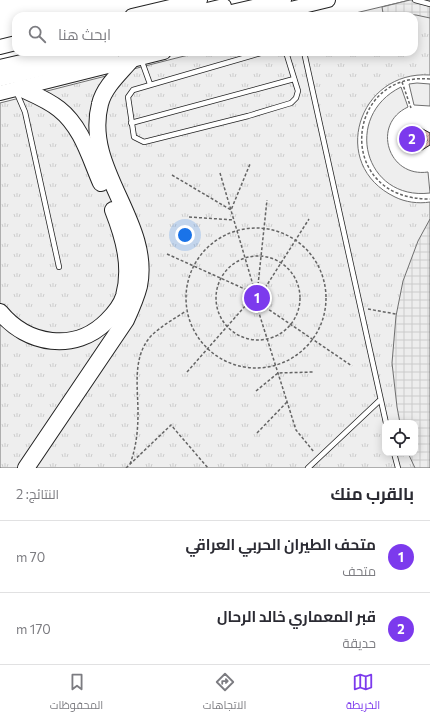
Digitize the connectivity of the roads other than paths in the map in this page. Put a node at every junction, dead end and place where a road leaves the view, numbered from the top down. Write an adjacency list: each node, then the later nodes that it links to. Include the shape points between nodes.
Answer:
1 (200, 0): 8 (main road)
2 (250, 0): 9 (main road)
3 (284, 0): 10 (main road)
4 (328, 0): 11 (main road)
5 (332, 0): 12 (main road)
6 (415, 0): 7 (lane)
7 (430, 4)
8 (149, 12)
9 (199, 12)
10 (232, 12)
11 (278, 12)
12 (315, 12)
13 (12, 56): 20 (main road)
14 (48, 56): 22 (main road)
15 (96, 56): 23 (main road)
16 (148, 56): 21 (main road)
17 (250, 56): 25 (lane)
18 (287, 56): 24 (lane)
19 (305, 56): 31 (lane)
20 (0, 59)
21 (136, 59): 25 (lane); 26 (main road); 34 (highway, via 107,89 100,104 97,123 104,163 139,255 139,285 135,301 126,320)
22 (0, 67)
23 (0, 79)
24 (294, 79): 28 (lane); 28 (lane, via 298,91 291,103 248,116 144,142 134,137)
25 (150, 84): 28 (lane, via 133,90 128,97)
26 (18, 89): 27 (main road); 29 (lane); 30 (highway, via 58,108 72,121 116,219 127,259 128,277 124,298 114,313 101,327 74,340 40,340 12,325)
27 (0, 93)
28 (131, 123)
29 (59, 267)
30 (0, 312)
31 (379, 401): 32 (lane); 35 (lane)
32 (385, 420)
33 (395, 456): 36 (lane)
34 (26, 468)
35 (308, 468)
36 (398, 468)

